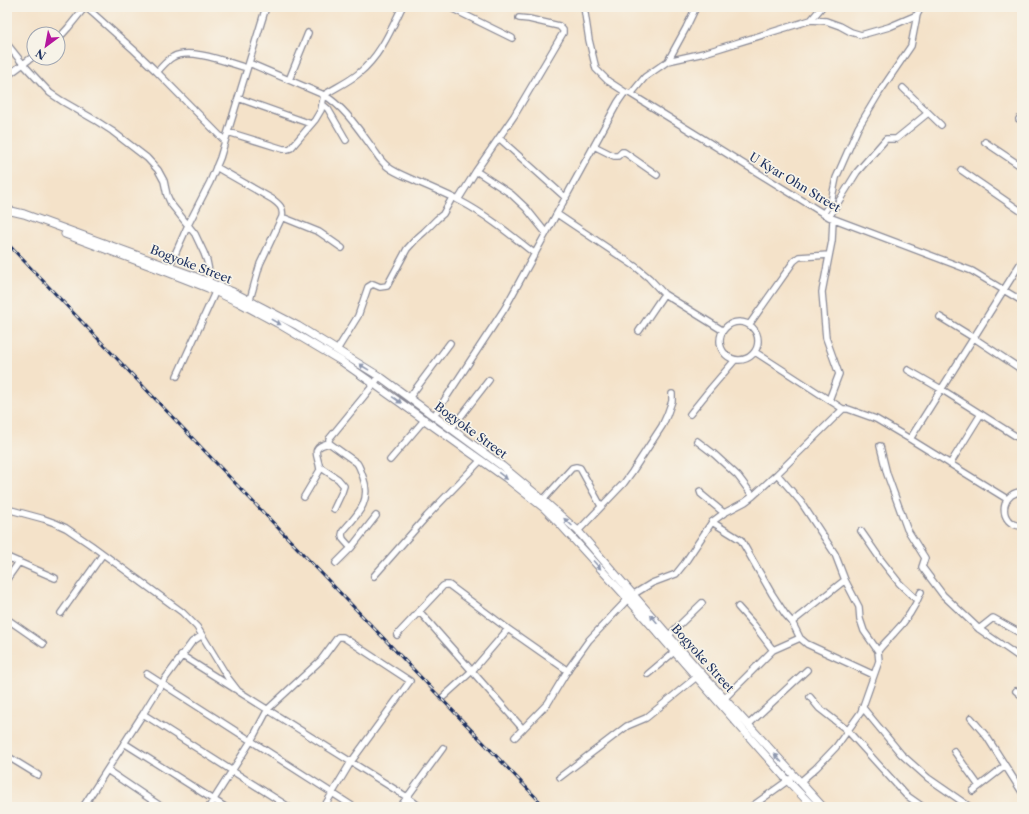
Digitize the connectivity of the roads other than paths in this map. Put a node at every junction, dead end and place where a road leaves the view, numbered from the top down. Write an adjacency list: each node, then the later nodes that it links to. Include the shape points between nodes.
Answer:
1 (85, 7): 12 (street); 20 (street)
2 (266, 7): 19 (street)
3 (402, 7): 25 (street, via 383,46 372,60 358,74)
4 (449, 7): 14 (street)
5 (584, 7): 24 (street, U Kyar Ohn Street, via 596,69 608,81)
6 (696, 7): 16 (street)
7 (822, 7): 11 (street)
8 (921, 7): 9 (street)
9 (917, 15): 11 (street, via 890,27 860,35 826,21); 47 (street, via 911,46 858,128 836,178 831,202)
10 (519, 18): 32 (street, via 560,26 563,33)
11 (811, 20): 16 (street, via 704,54)
12 (66, 30)
13 (308, 33): 22 (street)
14 (512, 38)
15 (7, 44): 18 (street)
16 (668, 61): 24 (street)
17 (26, 62): 18 (street)
18 (23, 64): 21 (street); 50 (street, via 50,93 95,120 147,158 164,181 173,208)
19 (248, 66): 20 (street, via 206,56 182,54 171,58); 22 (street); 26 (street)
20 (156, 72): 34 (street)
21 (7, 76)
22 (289, 80): 25 (street)
23 (903, 88): 28 (street)
24 (628, 93): 36 (street, via 618,102); 47 (street, U Kyar Ohn Street)
25 (324, 95): 27 (street); 43 (street, via 342,109 385,164 397,173)
26 (238, 98): 29 (street); 31 (street)
27 (322, 104): 29 (street); 33 (street, via 328,109)
28 (928, 113): 30 (street); 49 (street, via 896,139 886,139 857,172)
29 (311, 124): 31 (street, via 288,149)
30 (941, 125)
31 (228, 132): 34 (street)
32 (499, 138): 40 (street); 42 (street)
33 (346, 140)
34 (225, 141): 37 (street)
35 (984, 142): 38 (street)
36 (594, 146): 41 (street, via 614,156 624,152); 42 (street)
37 (216, 167): 48 (street, via 275,201 282,208); 50 (street)
38 (1022, 167)
39 (961, 170): 45 (street)
40 (476, 171): 43 (street); 51 (street, via 511,194)
41 (658, 175)
42 (566, 198): 46 (street)
43 (455, 199): 53 (street, via 496,223); 69 (street, via 407,249 387,286 373,284 368,287 358,316)
44 (7, 211): 56 (main road, Bogyoke Street, via 24,214)
45 (1022, 212)
46 (557, 214): 51 (street); 60 (street, via 636,268)
47 (823, 214): 49 (street, U Kyar Ohn Street)
48 (282, 217): 52 (street, via 319,232); 62 (street, via 260,264)
49 (831, 218): 54 (street, via 832,241); 59 (street, U Kyar Ohn Street, via 972,270)
50 (188, 225): 56 (street); 57 (street, via 206,257)
51 (546, 233): 53 (street)
52 (342, 248)
53 (535, 254): 85 (street, via 505,308)
54 (829, 256): 64 (street, via 799,257 794,261); 81 (street, via 822,292 826,338 839,374)
55 (1022, 261): 59 (street)
56 (168, 269): 57 (main road, Bogyoke Street)
57 (209, 285): 58 (main road, Bogyoke Street)
58 (217, 288): 62 (main road, Bogyoke Street); 74 (street)
59 (1004, 290): 61 (street, U Kyar Ohn Street); 67 (street)
60 (664, 294): 65 (street); 66 (street)
61 (1022, 301)
62 (249, 304): 69 (main road, Bogyoke Street, via 298,326); 77 (main road, Bogyoke Street, one-way to 77)
63 (940, 317): 67 (street)
64 (749, 325): 65 (street, via 734,322); 70 (street, via 758,337)
65 (722, 330): 71 (street, via 719,337 722,352)
66 (639, 331)
67 (974, 338): 73 (street); 78 (street)
68 (450, 343): 80 (street)
69 (337, 350): 75 (main road, Bogyoke Street, one-way to 69)
70 (755, 352): 71 (street, via 743,360); 81 (street)
71 (735, 360): 83 (street)
72 (908, 370): 78 (street)
73 (1022, 370)
74 (177, 376)
75 (379, 377): 77 (street); 80 (main road, Bogyoke Street)
76 (489, 380): 87 (street)
77 (374, 384): 86 (main road, Bogyoke Street, one-way to 86); 91 (street, via 329,439)
78 (942, 389): 84 (street); 88 (street)
79 (672, 394): 104 (street, via 672,401 662,426 624,482)
80 (409, 398): 85 (main road, Bogyoke Street)
81 (829, 400): 82 (street)
82 (843, 409): 88 (street, via 876,419); 97 (street)
83 (690, 414)
84 (981, 414): 89 (street); 95 (street)
85 (434, 416): 87 (main road, Bogyoke Street)
86 (425, 420): 93 (street); 94 (main road, Bogyoke Street)
87 (451, 429): 103 (main road, Bogyoke Street)
88 (910, 439): 95 (street)
89 (1022, 440)
90 (697, 441): 100 (street, via 738,476)
91 (329, 443): 96 (street, via 322,444 316,450); 113 (street, via 357,463 366,486 366,498 361,510 342,534)
92 (880, 446): 132 (street, via 887,474 907,529 925,558 922,567 943,595)
93 (390, 460)
94 (481, 460): 118 (street); 123 (main road, Bogyoke Street, one-way to 123, via 544,508)
95 (950, 464): 102 (street)
96 (320, 467): 101 (street); 106 (street, via 344,486)
97 (777, 474): 100 (street); 121 (street, via 801,502 835,554)
98 (700, 490): 107 (street, via 701,494)
99 (1022, 492): 102 (street, via 1016,492)
100 (753, 496): 107 (street)
101 (304, 497)
102 (1007, 499): 110 (street, via 1004,508 1006,517 1012,524)
103 (543, 500): 104 (street, via 572,468 576,467 580,468); 111 (main road, Bogyoke Street, one-way to 103)
104 (601, 506): 111 (street)
105 (7, 509): 114 (street, via 55,523)
106 (334, 509)
107 (724, 513): 109 (street)
108 (376, 516): 113 (street)
109 (712, 522): 123 (street, via 676,574 652,583); 130 (street, via 741,540 772,594)
110 (1022, 526)
111 (578, 531): 123 (main road, Bogyoke Street)
112 (861, 531): 124 (street, via 900,584)
113 (351, 548): 117 (street)
114 (103, 554): 128 (street); 135 (street, via 182,612 197,627)
115 (7, 557): 116 (street)
116 (19, 562): 119 (street); 120 (street)
117 (336, 563)
118 (374, 576)
119 (55, 578)
120 (7, 579)
121 (845, 580): 130 (street); 140 (street, via 859,607 864,631)
122 (921, 592): 124 (street)
123 (631, 597): 136 (main road, Bogyoke Street, one-way to 123); 141 (main road, Bogyoke Street); 145 (street, via 589,640)
124 (918, 600): 140 (street, via 908,617)
125 (702, 603): 136 (street)
126 (738, 607): 139 (street)
127 (419, 611): 131 (street, via 443,586 449,585); 134 (street); 146 (street)
128 (61, 613)
129 (7, 619): 138 (street)
130 (792, 622): 137 (street)
131 (508, 629): 145 (street); 146 (street)
132 (979, 629): 133 (street, via 993,618); 143 (street)
133 (1022, 634)
134 (397, 635)
135 (201, 636): 142 (street, via 192,642); 152 (street)
136 (668, 636): 149 (main road, Bogyoke Street)
137 (800, 638): 139 (street); 150 (street, via 807,644)
138 (44, 644)
139 (773, 650): 157 (street)
140 (878, 651): 150 (street, via 879,661)
141 (674, 652): 148 (street); 149 (main road, Bogyoke Street)
142 (182, 655): 151 (street); 152 (street)
143 (1022, 659)
144 (807, 670): 162 (street)
145 (568, 671): 163 (street, via 548,703)
146 (472, 672): 155 (street); 163 (street)
147 (147, 674): 151 (street)
148 (648, 674)
149 (699, 675): 157 (main road, Bogyoke Street); 177 (street, via 646,718 627,726)
150 (874, 675): 158 (street)
151 (162, 683): 160 (street); 166 (street)
152 (238, 691): 159 (street)
153 (1016, 691): 154 (street)
154 (1022, 696)
155 (442, 698)
156 (810, 698): 164 (street)
157 (722, 701): 162 (main road, Bogyoke Street); 178 (main road, Bogyoke Street)
158 (863, 708): 164 (street); 200 (street, via 901,754 928,778)
159 (268, 709): 166 (street); 171 (street); 171 (street, via 320,660 338,637 343,637 410,681)
160 (142, 714): 167 (street); 174 (street)
161 (971, 718): 172 (street)
162 (748, 725): 176 (main road, Bogyoke Street, one-way to 162)
163 (523, 729): 165 (street)
164 (847, 730): 179 (street, via 836,746); 199 (street, via 906,795)
165 (516, 737)
166 (251, 741): 174 (street); 183 (street)
167 (124, 743): 173 (street); 185 (street)
168 (443, 748): 184 (street)
169 (954, 751): 180 (street)
170 (7, 756): 175 (street)
171 (351, 762): 183 (street); 184 (street)
172 (1005, 766): 180 (street); 182 (street)
173 (107, 770): 186 (street); 188 (street)
174 (232, 771): 185 (street); 191 (street)
175 (38, 775)
176 (794, 776): 178 (street); 179 (main road, Bogyoke Street)
177 (560, 777)
178 (788, 781): 196 (street); 197 (main road, Bogyoke Street)
179 (800, 782): 198 (main road, Bogyoke Street)
180 (979, 786): 181 (street)
181 (973, 790)
182 (1022, 792)
183 (333, 794): 192 (street); 193 (street)
184 (407, 797): 194 (street); 195 (street)
185 (214, 800): 189 (street); 190 (street)
186 (85, 805): 187 (street)
187 (94, 807)
188 (162, 807)
189 (209, 807)
190 (225, 807)
191 (289, 807)
192 (324, 807)
193 (354, 807)
194 (400, 807)
195 (420, 807)
196 (751, 807)
197 (813, 807)
198 (823, 807)
199 (923, 807)
200 (970, 807)

